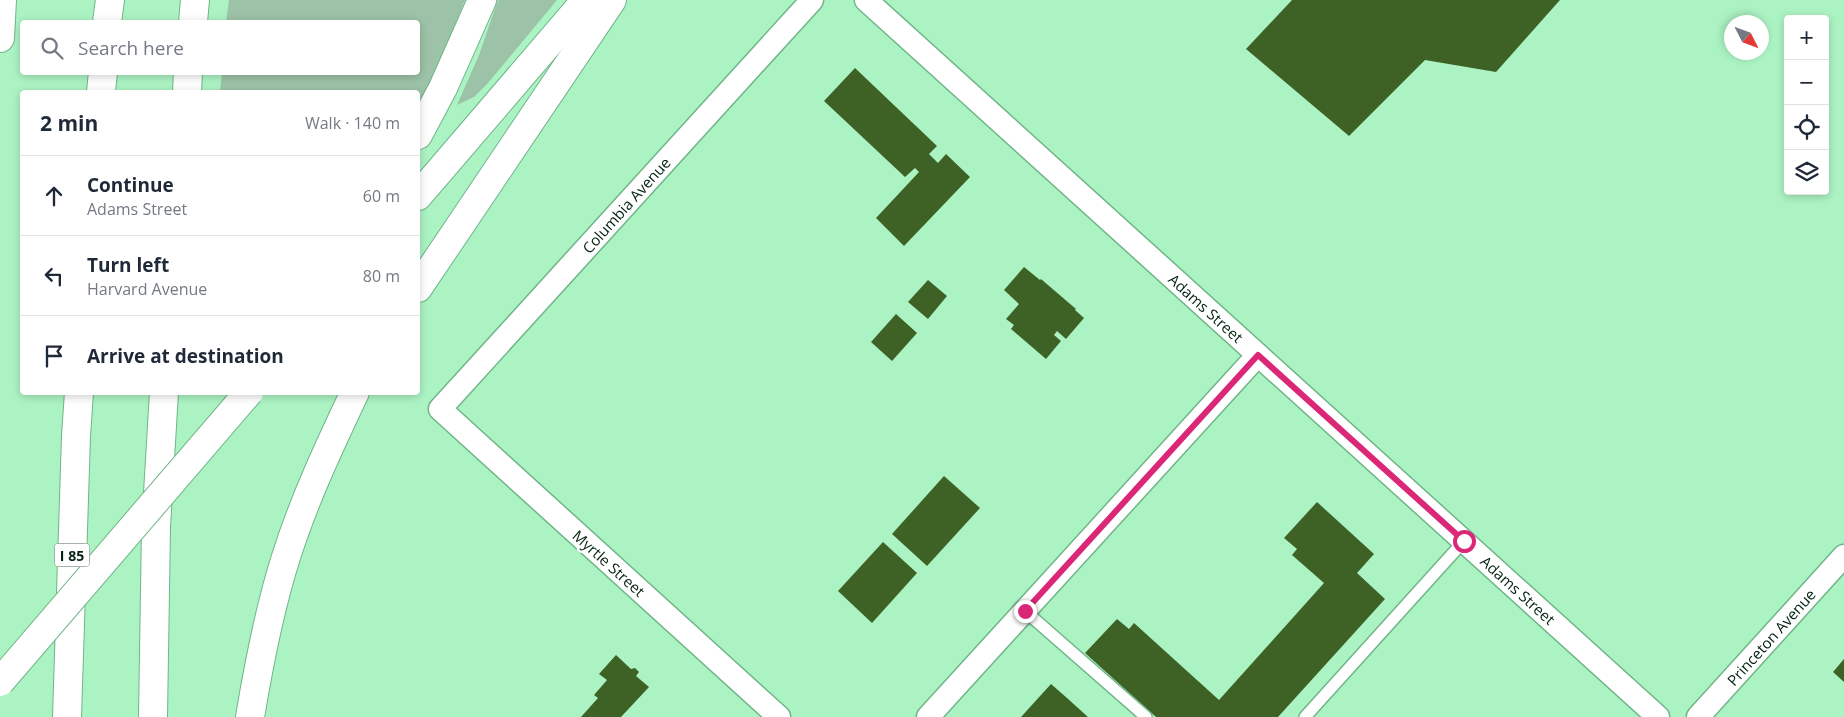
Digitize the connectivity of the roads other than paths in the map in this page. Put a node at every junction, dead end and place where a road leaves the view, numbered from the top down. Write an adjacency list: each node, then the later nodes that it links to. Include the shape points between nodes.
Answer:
1 (2, 0): 11 (main road)
2 (110, 0): 9 (main road)
3 (195, 0): 10 (main road)
4 (482, 0): 16 (main road)
5 (586, 0): 17 (main road)
6 (612, 0): 18 (main road)
7 (812, 0): 24 (street, Columbia Avenue)
8 (866, 0): 19 (street, Adams Street)
9 (108, 20)
10 (193, 20)
11 (0, 38)
12 (103, 75): 14 (main road)
13 (188, 75): 15 (main road)
14 (101, 90)
15 (187, 90)
16 (420, 131)
17 (420, 194)
18 (420, 285)
19 (1258, 355): 25 (street, Adams Street); 27 (street)
20 (79, 395): 29 (main road, I 85)
21 (164, 395): 30 (main road, via 156,527)
22 (246, 395): 28 (main road, bridge)
23 (354, 395): 31 (main road, via 315,477 286,558 263,641)
24 (440, 409): 32 (street, Myrtle Street)
25 (1464, 541): 35 (lane); 36 (street, Adams Street)
26 (1844, 556): 37 (street, Princeton Avenue)
27 (1025, 611): 33 (street); 34 (lane)
28 (0, 682)
29 (67, 717)
30 (154, 717)
31 (250, 717)
32 (779, 717)
33 (928, 717)
34 (1146, 717)
35 (1305, 717)
36 (1658, 717)
37 (1698, 717)

